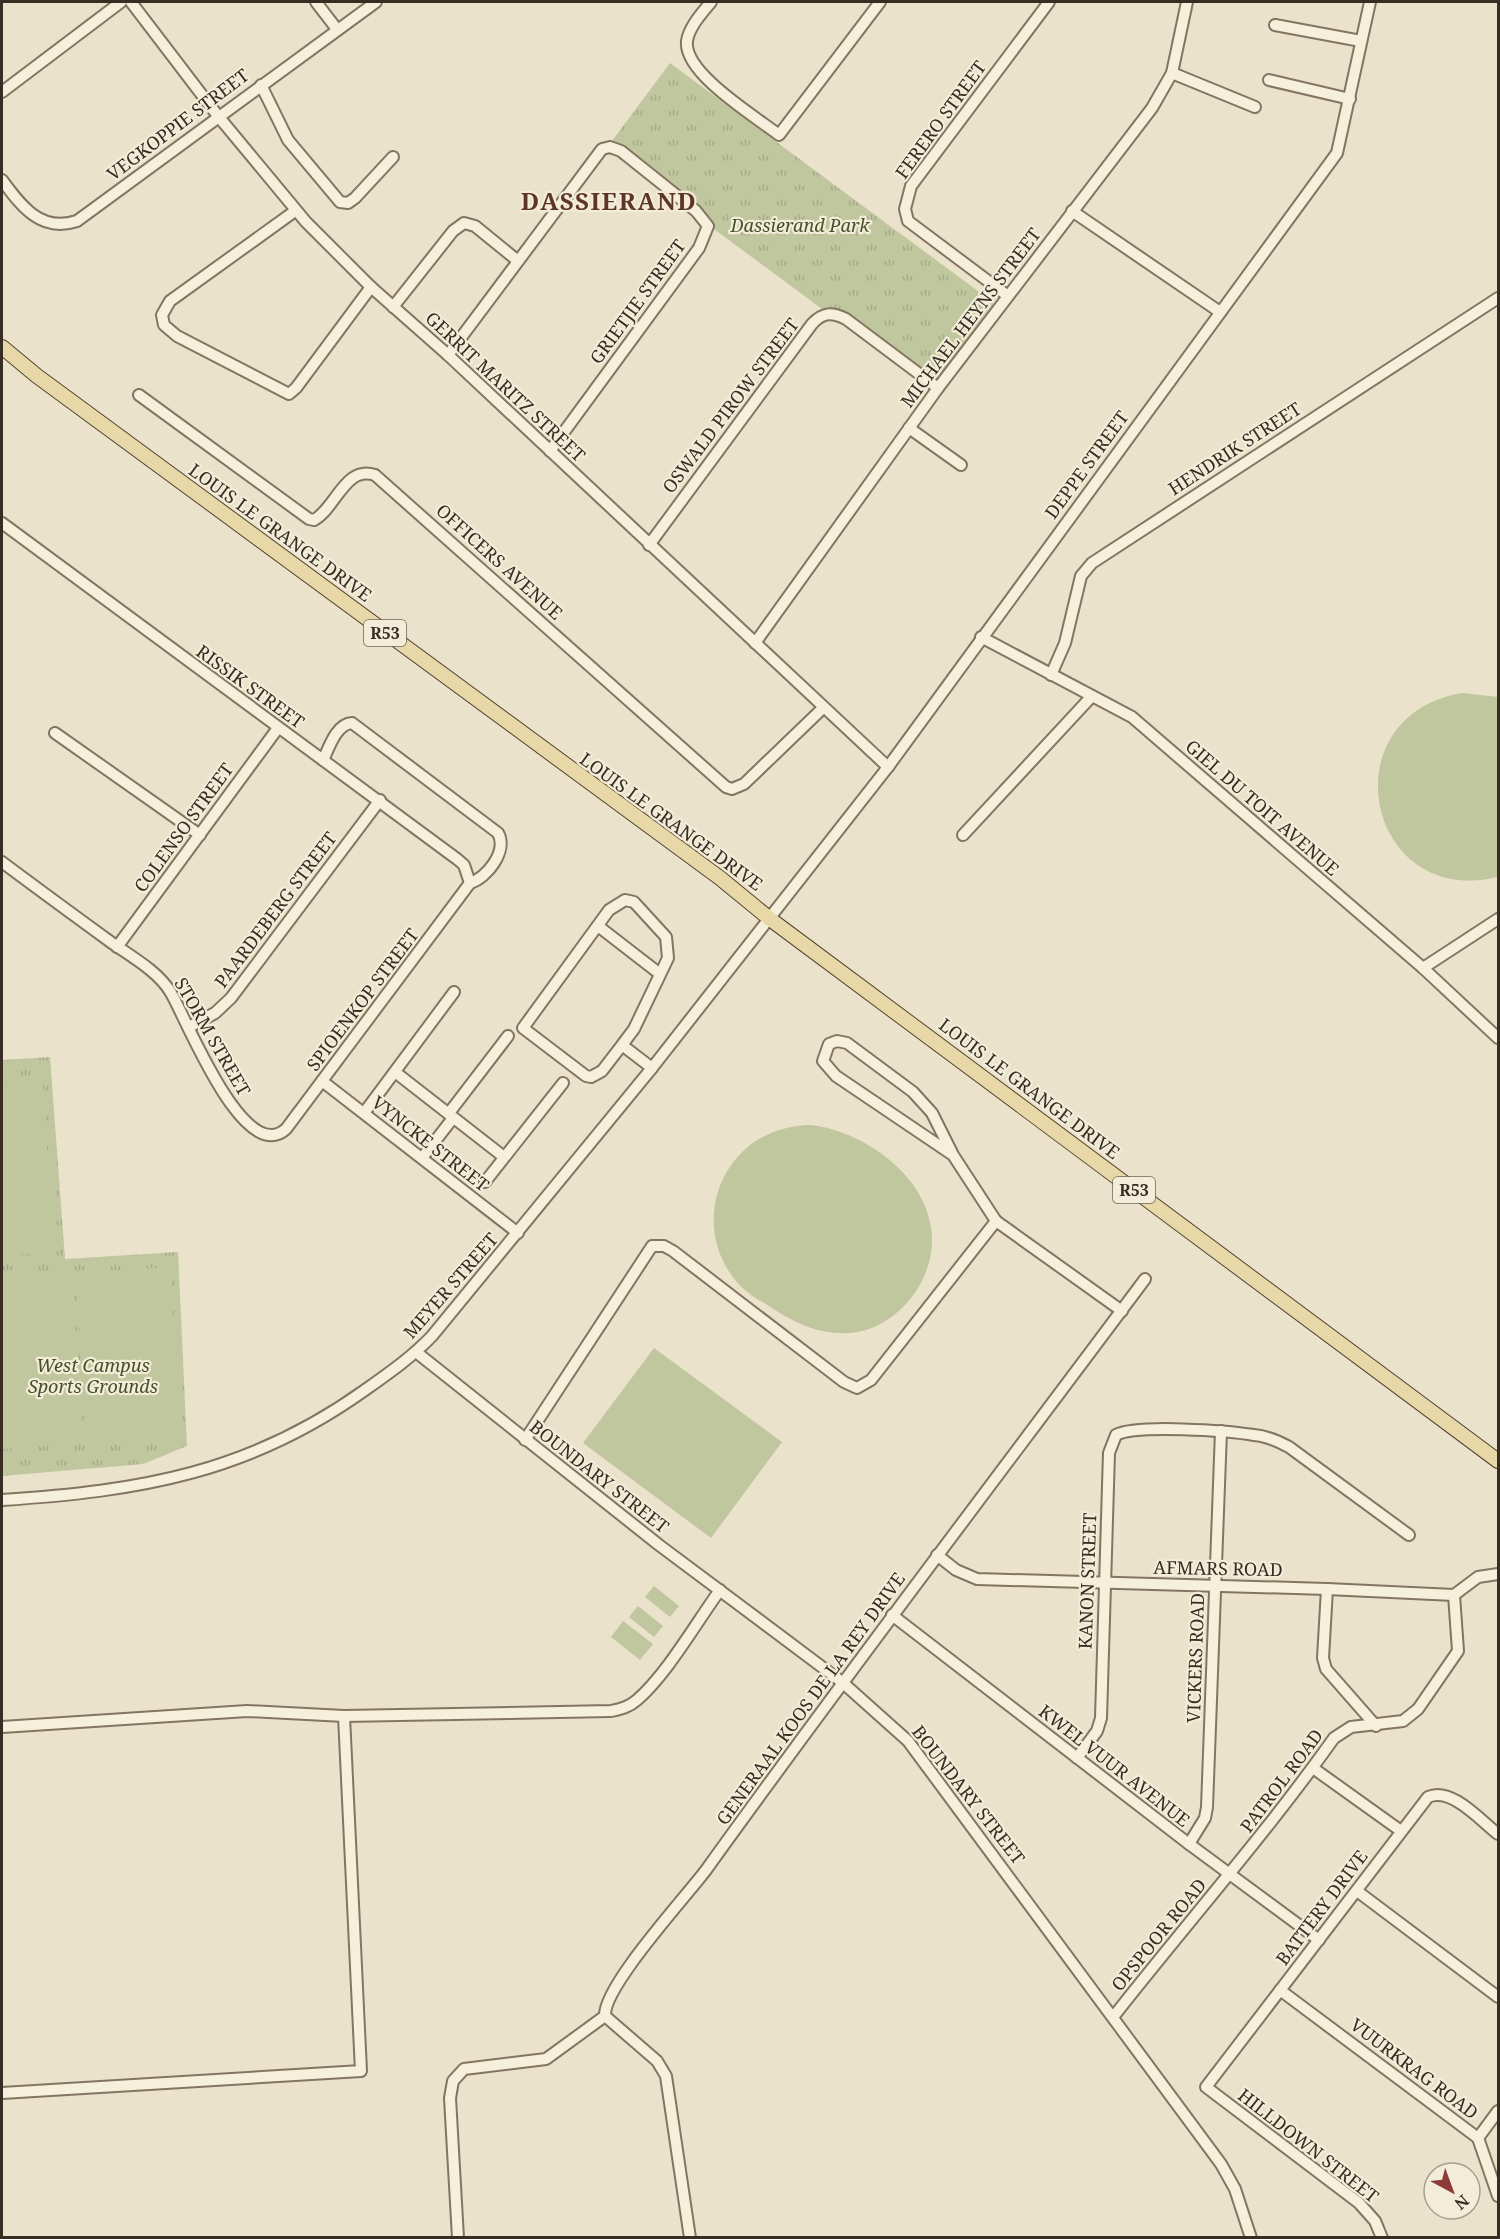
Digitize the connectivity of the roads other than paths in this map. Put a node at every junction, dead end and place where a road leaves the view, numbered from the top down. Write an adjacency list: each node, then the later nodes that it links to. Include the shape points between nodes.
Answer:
1 (121, 2): 16 (street)
2 (131, 2): 19 (street, GERRIT MARITZ STREET)
3 (316, 2): 11 (street)
4 (376, 2): 11 (street, VEGKOPPIE STREET)
5 (711, 2): 6 (street, via 689,33 691,59 705,78 778,135)
6 (880, 2)
7 (1049, 2): 26 (street, FERERO STREET, via 911,186 905,209 908,221)
8 (1187, 2): 13 (street, MICHAEL HEYNS STREET)
9 (1370, 2): 12 (street, DEPPE STREET)
10 (1275, 25): 12 (street)
11 (336, 28): 15 (street, VEGKOPPIE STREET)
12 (1361, 42): 17 (street, DEPPE STREET)
13 (1172, 73): 18 (street); 23 (street, MICHAEL HEYNS STREET, via 1152,108)
14 (1269, 80): 17 (street)
15 (261, 85): 19 (street, VEGKOPPIE STREET); 20 (street, via 288,140 340,202 348,203 355,198)
16 (2, 92)
17 (1350, 99): 29 (street, DEPPE STREET, via 1337,153)
18 (1255, 107)
19 (218, 116): 21 (street, VEGKOPPIE STREET, via 84,217 69,223 39,219 19,203); 22 (street, GERRIT MARITZ STREET)
20 (393, 157)
21 (2, 180)
22 (295, 211): 25 (street, GERRIT MARITZ STREET); 25 (street, via 170,302 162,315 167,328 198,349 289,394)
23 (1072, 211): 26 (street, MICHAEL HEYNS STREET); 29 (street)
24 (518, 261): 28 (street, via 475,226 464,222); 31 (street, GRIETJIE STREET); 35 (street, GRIETJIE STREET, via 605,148 615,148 627,155 696,211 708,226 699,248)
25 (371, 287): 28 (street, GERRIT MARITZ STREET)
26 (1008, 296): 32 (street, MICHAEL HEYNS STREET)
27 (1498, 298): 41 (street, HENDRIK STREET, via 1092,562 1081,576 1065,643)
28 (393, 307): 31 (street, GERRIT MARITZ STREET)
29 (1220, 312): 39 (street, DEPPE STREET)
30 (2, 347): 53 (main road, LOUIS LE GRANGE DRIVE / R53, via 720,878)
31 (448, 355): 35 (street, GERRIT MARITZ STREET)
32 (938, 388): 34 (street, MICHAEL HEYNS STREET); 38 (street, OSWALD PIROW STREET, via 846,319 831,313 822,316 812,324)
33 (139, 395): 43 (street, OFFICERS AVENUE, via 312,520 322,514 354,476 375,475 726,787 744,784)
34 (909, 428): 36 (street); 40 (street, MICHAEL HEYNS STREET)
35 (550, 450): 38 (street, GERRIT MARITZ STREET)
36 (961, 465)
37 (2, 523): 44 (street, RISSIK STREET)
38 (649, 544): 40 (street, GERRIT MARITZ STREET)
39 (981, 636): 41 (street, GIEL DU TOIT AVENUE); 47 (street, DEPPE STREET)
40 (755, 643): 43 (street, GERRIT MARITZ STREET)
41 (1051, 675): 42 (street, GIEL DU TOIT AVENUE)
42 (1092, 696): 50 (street); 57 (street, GIEL DU TOIT AVENUE, via 1132,717)
43 (823, 708): 47 (street, GERRIT MARITZ STREET)
44 (278, 728): 46 (street, RISSIK STREET); 49 (street, COLENSO STREET)
45 (55, 733): 49 (street)
46 (322, 760): 48 (street, RISSIK STREET); 52 (street, SPIOENKOP STREET, via 338,732 352,723 498,833 502,842 499,853 483,876)
47 (888, 767): 53 (street, DEPPE STREET)
48 (380, 800): 52 (street, RISSIK STREET, via 464,865); 60 (street, PAARDEBERG STREET, via 231,999)
49 (200, 835): 56 (street, COLENSO STREET)
50 (963, 835)
51 (2, 862): 56 (street, STORM STREET)
52 (470, 882): 66 (street, SPIOENKOP STREET)
53 (770, 919): 64 (street, MEYER STREET); 82 (main road, LOUIS LE GRANGE DRIVE / R53)
54 (1498, 919): 57 (street)
55 (598, 926): 58 (street); 58 (street, via 619,902 634,903 666,937 668,958); 63 (street, via 523,1028 591,1077 602,1071)
56 (117, 947): 60 (street, STORM STREET, via 166,985)
57 (1423, 968): 62 (street, GIEL DU TOIT AVENUE)
58 (660, 974): 63 (street)
59 (454, 992): 65 (street)
60 (189, 1027): 70 (street, STORM STREET, via 231,1106 267,1135)
61 (508, 1036): 69 (street)
62 (1498, 1038)
63 (622, 1046): 64 (street)
64 (652, 1068): 76 (street, MEYER STREET)
65 (395, 1072): 68 (street); 69 (street)
66 (322, 1081): 68 (street, VYNCKE STREET); 70 (street, SPIOENKOP STREET)
67 (563, 1083): 72 (street)
68 (364, 1113): 73 (street, VYNCKE STREET)
69 (451, 1116): 72 (street); 73 (street)
70 (280, 1134)
71 (953, 1155): 71 (street, via 836,1076 823,1061 829,1044 847,1043 913,1092 932,1113); 75 (street)
72 (504, 1157): 74 (street)
73 (422, 1158): 76 (street, VYNCKE STREET)
74 (485, 1182)
75 (996, 1221): 78 (street); 81 (street, via 871,1380 857,1388 674,1251 652,1246)
76 (518, 1233): 79 (street, MEYER STREET)
77 (1145, 1279): 78 (street, GENERAAL KOOS DE LA REY DRIVE)
78 (1122, 1311): 85 (street, GENERAAL KOOS DE LA REY DRIVE)
79 (416, 1352): 81 (street, BOUNDARY STREET); 83 (street, MEYER STREET, via 329,1414 260,1451 118,1490)
80 (1221, 1431): 84 (street, via 1267,1437 1289,1447); 87 (street, KANON STREET, via 1119,1433 1110,1448); 88 (street, VICKERS ROAD)
81 (525, 1440): 90 (street, BOUNDARY STREET)
82 (1498, 1461)
83 (2, 1500)
84 (1410, 1535)
85 (937, 1555): 87 (street, AFMARS ROAD, via 956,1570 977,1579); 92 (street, GENERAAL KOOS DE LA REY DRIVE)
86 (1498, 1574): 91 (street, via 1478,1577)
87 (1104, 1584): 88 (street, AFMARS ROAD); 97 (street, KANON STREET, via 1101,1718 1097,1731)
88 (1215, 1585): 89 (street, AFMARS ROAD); 101 (street, VICKERS ROAD, via 1207,1807 1205,1818)
89 (1327, 1588): 91 (street, AFMARS ROAD); 96 (street, via 1323,1658 1326,1669)
90 (720, 1590): 93 (street, BOUNDARY STREET); 94 (street, via 653,1682 625,1708)
91 (1454, 1595): 96 (street, PATROL ROAD, via 1459,1640 1454,1660 1411,1716)
92 (892, 1615): 93 (street, GENERAAL KOOS DE LA REY DRIVE); 97 (street, KWEL VUUR AVENUE)
93 (842, 1682): 107 (street, GENERAAL KOOS DE LA REY DRIVE, via 699,1880 622,1977 607,2001); 108 (street, BOUNDARY STREET, via 908,1741)
94 (344, 1716): 95 (street, via 247,1711); 110 (street, via 361,2071)
95 (2, 1726)
96 (1376, 1726): 98 (street, PATROL ROAD, via 1351,1727 1340,1733)
97 (1077, 1758): 101 (street, KWEL VUUR AVENUE)
98 (1313, 1768): 99 (street); 102 (street, PATROL ROAD)
99 (1401, 1831): 100 (street, BATTERY DRIVE, via 1424,1800 1436,1794 1450,1797); 103 (street, BATTERY DRIVE)
100 (1498, 1834)
101 (1189, 1844): 102 (street, KWEL VUUR AVENUE)
102 (1231, 1875): 104 (street, KWEL VUUR AVENUE); 108 (street, OPSPOOR ROAD, via 1191,1918)
103 (1357, 1891): 104 (street, BATTERY DRIVE); 106 (street)
104 (1319, 1940): 105 (street, BATTERY DRIVE)
105 (1280, 1990): 109 (street, BATTERY DRIVE); 112 (street, VUURKRAG ROAD)
106 (1498, 1998)
107 (606, 2016): 114 (street, via 546,2060 464,2069 453,2081 450,2098); 115 (street, via 657,2061 666,2076)
108 (1114, 2016): 116 (street, BOUNDARY STREET, via 1228,2175)
109 (1206, 2087): 117 (street, HILLDOWN STREET, via 1359,2203 1375,2221)
110 (2, 2093)
111 (1498, 2111): 112 (street)
112 (1478, 2138): 113 (street, VUURKRAG ROAD)
113 (1498, 2196)
114 (458, 2238)
115 (690, 2238)
116 (1251, 2238)
117 (1382, 2238)

